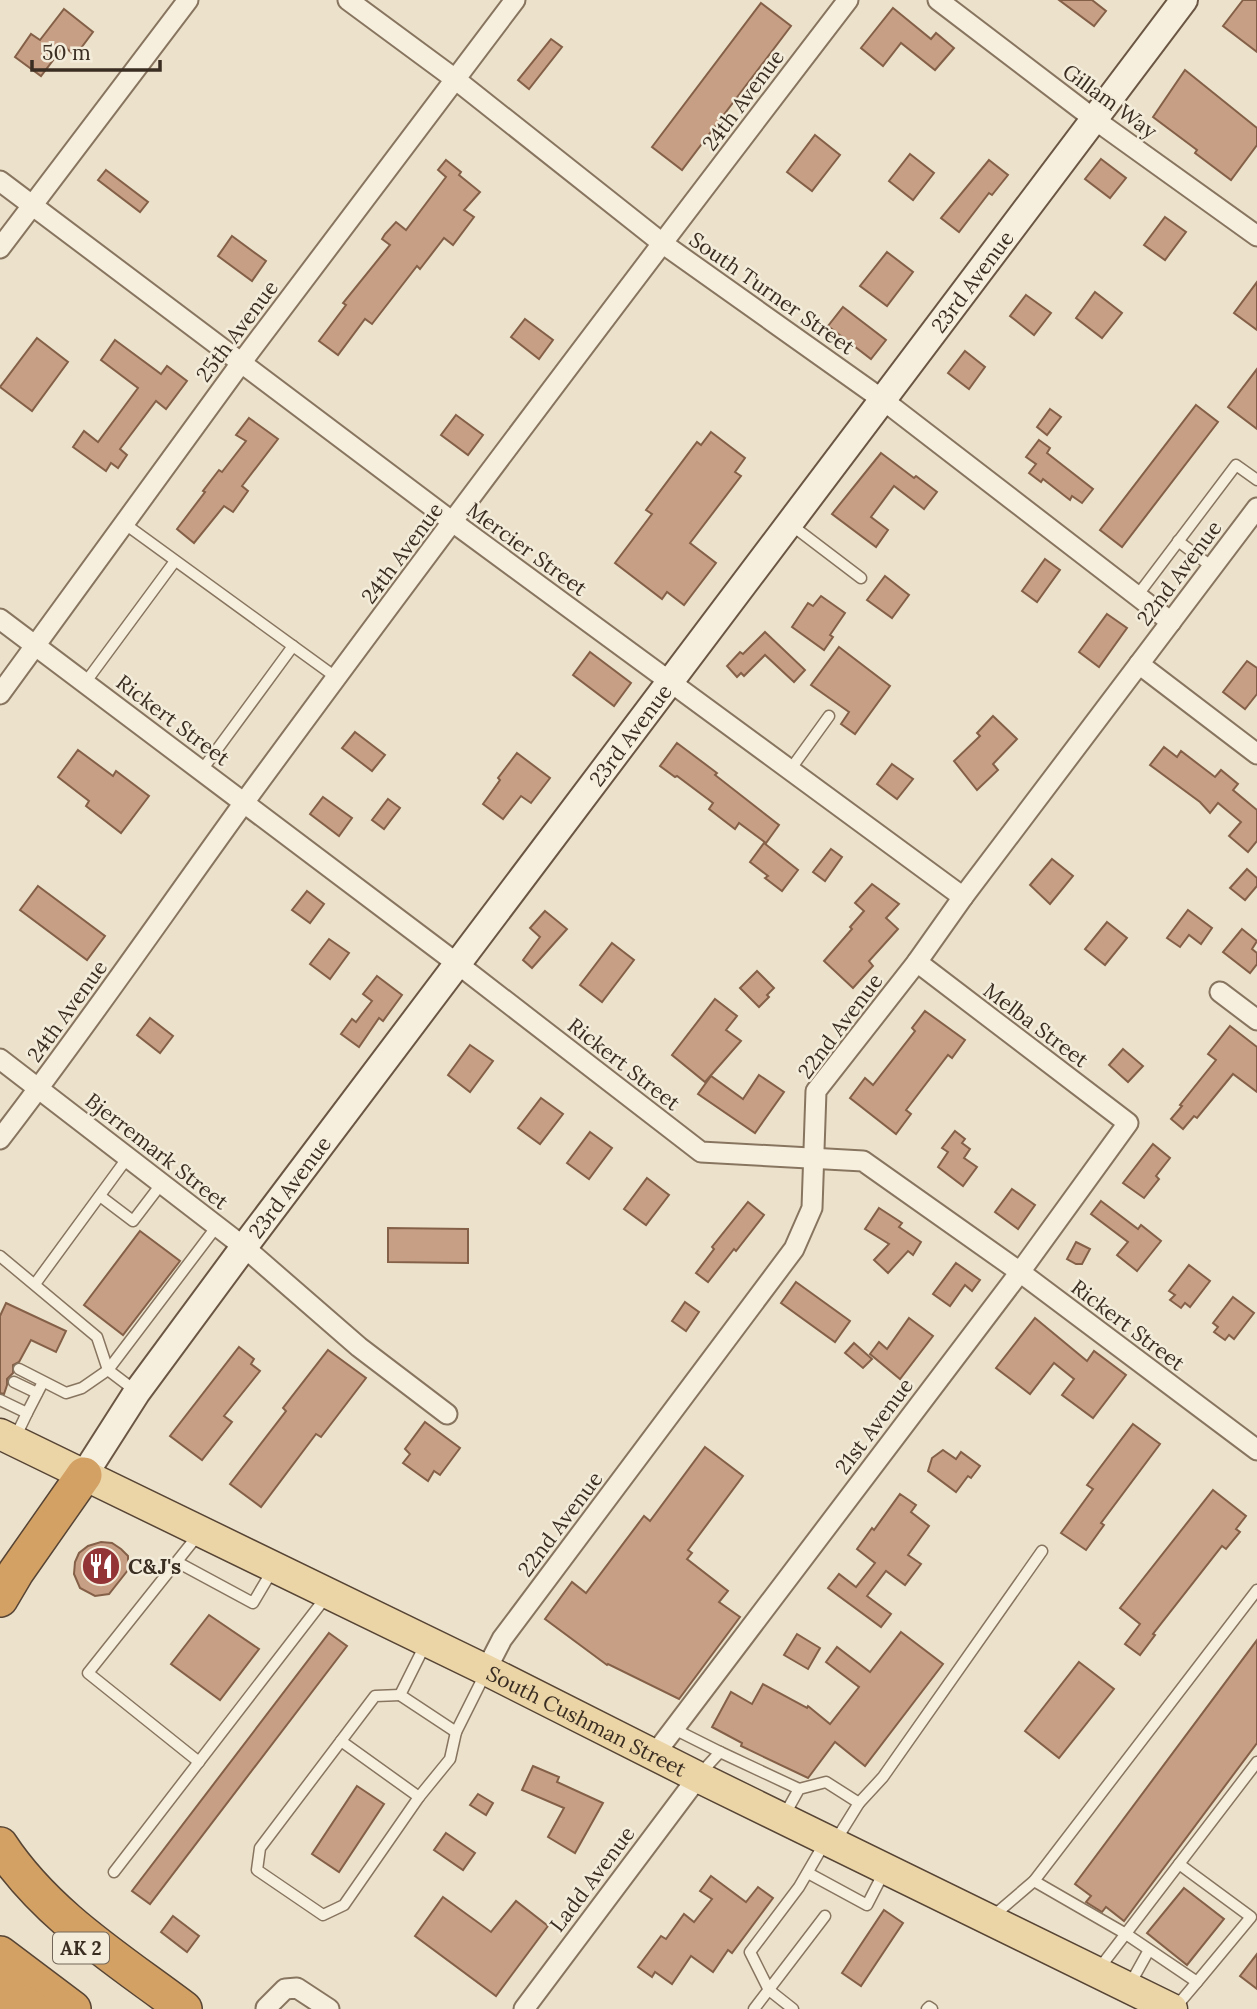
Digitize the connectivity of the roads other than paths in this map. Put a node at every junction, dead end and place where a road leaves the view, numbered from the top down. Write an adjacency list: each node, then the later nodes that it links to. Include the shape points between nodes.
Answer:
1 (188, 0): 10 (street)
2 (348, 0): 7 (street, South Turner Street)
3 (515, 0): 7 (street, 25th Avenue)
4 (848, 0): 12 (street, 24th Avenue)
5 (938, 0): 8 (street, Gillam Way)
6 (1184, 0): 8 (street, 23rd Avenue)
7 (454, 79): 12 (street, South Turner Street); 14 (street, 25th Avenue)
8 (1094, 118): 11 (street, Gillam Way); 15 (street, 23rd Avenue)
9 (0, 181): 10 (street, Mercier Street)
10 (32, 205): 13 (street); 14 (street, Mercier Street)
11 (1253, 225)
12 (662, 243): 15 (street, South Turner Street); 18 (street, 24th Avenue)
13 (0, 248)
14 (241, 363): 18 (street, Mercier Street); 19 (street, 25th Avenue)
15 (883, 400): 20 (street, 23rd Avenue); 25 (street, South Turner Street)
16 (1257, 480): 21 (lane, via 1236,465)
17 (1257, 508): 23 (street, 22nd Avenue)
18 (454, 523): 31 (street, 24th Avenue); 33 (street, Mercier Street)
19 (125, 524): 22 (lane); 28 (street, 25th Avenue)
20 (789, 524): 24 (lane); 33 (street, 23rd Avenue)
21 (1178, 541): 23 (lane); 25 (lane)
22 (175, 561): 29 (lane); 32 (lane)
23 (1212, 567): 27 (street, 22nd Avenue)
24 (861, 578)
25 (1137, 596): 27 (street, South Turner Street)
26 (0, 619): 28 (street, Rickert Street)
27 (1171, 622): 30 (street, 22nd Avenue)
28 (36, 646): 32 (street, Rickert Street); 34 (street, 25th Avenue)
29 (293, 646): 31 (lane); 37 (lane)
30 (1139, 664): 36 (street); 40 (street, 22nd Avenue)
31 (337, 679): 39 (street, 24th Avenue)
32 (85, 682): 37 (street, Rickert Street)
33 (670, 682): 38 (street, Mercier Street); 42 (street, 23rd Avenue)
34 (0, 694)
35 (830, 716): 38 (lane)
36 (1257, 754)
37 (202, 770): 39 (street, Rickert Street)
38 (790, 770): 40 (street, Mercier Street)
39 (244, 804): 42 (street, Rickert Street); 46 (street, 24th Avenue)
40 (963, 897): 41 (street, 22nd Avenue)
41 (917, 962): 47 (street, Melba Street); 50 (street, 22nd Avenue, via 816,1091)
42 (459, 965): 50 (street, Rickert Street, via 701,1152); 54 (street, 23rd Avenue)
43 (1220, 992): 44 (street)
44 (1257, 1020)
45 (0, 1059): 46 (street, Bjerremark Street)
46 (39, 1088): 48 (street, 24th Avenue); 49 (street, Bjerremark Street)
47 (1128, 1123): 56 (street, 21st Avenue)
48 (0, 1139)
49 (128, 1157): 51 (street, Bjerremark Street); 52 (lane)
50 (814, 1157): 56 (street, Rickert Street, via 863,1161); 78 (street, 22nd Avenue, via 812,1208 794,1249 502,1639)
51 (162, 1183): 52 (lane, via 134,1221); 53 (street, Bjerremark Street)
52 (100, 1196): 57 (lane)
53 (217, 1226): 54 (street, Bjerremark Street); 59 (lane)
54 (244, 1247): 62 (street, 23rd Avenue); 66 (street, Bjerremark Street, via 359,1347)
55 (2, 1262): 57 (lane)
56 (1020, 1272): 68 (street, Rickert Street); 80 (street, 21st Avenue)
57 (36, 1284): 59 (lane, via 97,1337)
58 (19, 1369): 60 (lane)
59 (108, 1370): 60 (lane, via 66,1393); 62 (lane)
60 (43, 1381): 63 (lane)
61 (14, 1382): 63 (lane)
62 (137, 1392): 69 (street, 23rd Avenue)
63 (37, 1393): 65 (lane)
64 (0, 1400): 65 (lane)
65 (27, 1413): 67 (lane)
66 (447, 1414)
67 (7, 1437): 69 (main road, South Cushman Street)
68 (1257, 1450)
69 (73, 1482): 70 (main road, South Cushman Street); 76 (highway)
70 (200, 1532): 72 (lane); 73 (main road, South Cushman Street)
71 (1042, 1550): 90 (lane, via 883,1777)
72 (177, 1562): 73 (lane, via 253,1603); 85 (lane, via 89,1673)
73 (274, 1568): 75 (main road, South Cushman Street)
74 (1257, 1590): 98 (lane)
75 (328, 1594): 77 (main road, South Cushman Street); 85 (lane)
76 (0, 1599)
77 (426, 1641): 78 (main road, South Cushman Street); 79 (lane)
78 (486, 1670): 81 (lane); 84 (main road, South Cushman Street)
79 (400, 1695): 81 (lane); 82 (lane, via 375,1696)
80 (674, 1728): 83 (lane); 84 (street, 21st Avenue)
81 (456, 1732): 89 (lane, via 450,1759)
82 (341, 1741): 89 (lane); 89 (lane, via 260,1848 257,1870 323,1915 344,1905)
83 (720, 1752): 87 (lane); 88 (lane)
84 (654, 1755): 87 (main road, South Cushman Street)
85 (199, 1762): 96 (lane)
86 (1257, 1762): 94 (lane)
87 (698, 1777): 91 (main road, South Cushman Street); 116 (street, Ladd Avenue)
88 (799, 1789): 90 (lane, via 826,1782); 91 (lane)
89 (419, 1797)
90 (859, 1803): 92 (lane)
91 (782, 1818): 92 (main road, South Cushman Street)
92 (830, 1842): 95 (main road, South Cushman Street); 97 (lane)
93 (0, 1845): 114 (highway, via 13,1866 62,1916)
94 (1180, 1864): 102 (lane); 106 (lane, via 1251,1917)
95 (885, 1869): 97 (lane, via 867,1905); 101 (main road, South Cushman Street)
96 (114, 1872)
97 (808, 1873): 109 (lane, via 750,1952)
98 (1034, 1881): 101 (lane); 102 (lane)
99 (0, 1888): 113 (highway, AK 2)
100 (825, 1916): 109 (lane)
101 (989, 1919): 105 (main road, South Cushman Street)
102 (1126, 1934): 103 (lane); 105 (lane)
103 (1149, 1950): 106 (lane); 107 (lane)
104 (0, 1954): 112 (highway, AK 2)
105 (1097, 1972): 107 (main road, South Cushman Street)
106 (1197, 1982): 119 (lane)
107 (1128, 1987): 119 (main road, South Cushman Street)
108 (0, 1990): 111 (highway)
109 (769, 1990): 117 (lane); 118 (lane)
110 (266, 2008): 115 (street, via 285,1989 297,1988)
111 (33, 2009)
112 (73, 2009)
113 (162, 2009)
114 (184, 2009)
115 (329, 2009)
116 (524, 2009)
117 (754, 2009)
118 (793, 2009)
119 (1173, 2009)

